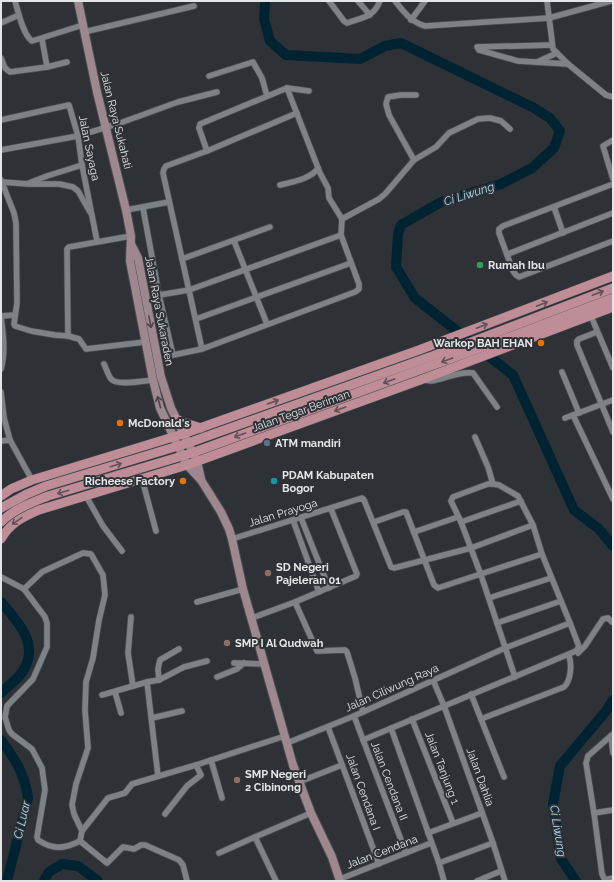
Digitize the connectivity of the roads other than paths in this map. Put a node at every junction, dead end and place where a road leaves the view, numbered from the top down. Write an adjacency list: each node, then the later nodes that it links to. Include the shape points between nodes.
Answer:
1 (15, 1): 11 (street)
2 (78, 1): 16 (main road, Jalan Raya Sukahati)
3 (329, 1): 12 (street, via 346,22)
4 (358, 1): 12 (street)
5 (380, 1): 12 (street, via 377,9)
6 (395, 1): 14 (street)
7 (425, 1): 14 (street)
8 (547, 1): 13 (street)
9 (612, 2): 13 (street)
10 (194, 6): 16 (street)
11 (19, 15): 15 (street); 17 (street, via 29,40)
12 (370, 15)
13 (549, 18): 14 (street, via 425,26); 18 (street)
14 (411, 20)
15 (1, 23)
16 (83, 29): 17 (street); 34 (main road, Jalan Raya Sukahati)
17 (42, 39): 24 (street)
18 (552, 45): 19 (street); 22 (street, via 478,48 508,59)
19 (557, 53): 22 (street); 23 (street)
20 (1, 58): 24 (street, via 5,68 10,72)
21 (67, 62): 24 (street)
22 (534, 62): 23 (street)
23 (568, 64): 31 (street)
24 (47, 67)
25 (209, 76): 30 (street, via 253,62 262,78)
26 (287, 88): 27 (street); 30 (street); 32 (street)
27 (309, 91)
28 (217, 92): 34 (street, via 178,102)
29 (416, 95): 40 (street, via 388,97 386,104 389,115)
30 (267, 96): 39 (street, via 200,124)
31 (613, 98)
32 (296, 114): 39 (street); 42 (street)
33 (1, 120): 36 (street, Jalan Sayaga, via 68,104)
34 (106, 127): 36 (street); 51 (main road, Jalan Raya Sukahati)
35 (510, 129): 40 (street, via 495,119 478,119 449,133 436,147)
36 (78, 136): 38 (street); 41 (street, Jalan Sayaga)
37 (613, 140): 43 (street, via 603,146)
38 (1, 150)
39 (207, 151): 48 (street, via 166,166 163,173)
40 (414, 160): 54 (street, via 385,194)
41 (82, 165): 45 (street); 53 (street, Jalan Sayaga)
42 (318, 168): 47 (street, via 314,173); 54 (street, via 328,188 329,198)
43 (613, 179)
44 (1, 181): 45 (street); 75 (street, via 16,223)
45 (28, 184): 53 (street, via 59,184 72,187 78,191)
46 (613, 184): 49 (street)
47 (280, 185)
48 (169, 202): 50 (street); 63 (street)
49 (554, 207): 56 (street); 62 (street, via 499,229)
50 (142, 208): 51 (street); 71 (street)
51 (126, 210): 58 (main road, Jalan Raya Sukahati)
52 (613, 213): 56 (street)
53 (92, 214): 59 (street, Jalan Sayaga)
54 (342, 219): 57 (street)
55 (270, 227): 60 (street)
56 (563, 233): 62 (street)
57 (341, 235): 64 (street); 65 (street)
58 (131, 240): 59 (street); 66 (main road, Jalan Raya Sukaraden); 67 (main road, Jalan Raya Sukaraden)
59 (97, 241): 81 (street, via 67,249)
60 (234, 241): 63 (street); 65 (street)
61 (613, 241): 62 (street, via 522,277 516,276)
62 (508, 254)
63 (182, 259): 70 (street)
64 (351, 263): 72 (street); 79 (street, via 359,290)
65 (246, 270): 70 (street); 72 (street)
66 (141, 272): 67 (main road); 97 (main road, Jalan Raya Sukaraden, one-way to 97, via 161,377)
67 (132, 274): 83 (main road, Jalan Raya Sukaraden)
68 (613, 276): 98 (main road, Jalan Tegar Beriman, one-way to 68, via 419,350)
69 (613, 288): 88 (main road, Jalan Tegar Beriman, one-way to 69, via 509,327)
70 (189, 290): 71 (street); 78 (street)
71 (159, 295): 84 (street, via 173,355)
72 (256, 297): 78 (street); 79 (street)
73 (613, 298): 82 (main road, Jalan Tegar Beriman)
74 (613, 307): 77 (main road, Jalan Tegar Beriman)
75 (16, 315): 76 (street); 81 (street, via 14,324 19,328)
76 (1, 316): 87 (street, via 4,355)
77 (591, 316): 80 (street); 82 (main road, Jalan Tegar Beriman)
78 (196, 318): 84 (street)
79 (267, 324): 84 (street)
80 (597, 332): 86 (street); 93 (street, via 579,339 577,345)
81 (68, 336): 83 (street, via 81,341 86,349)
82 (512, 341): 88 (main road, Jalan Tegar Beriman, one-way to 88)
83 (145, 342): 90 (main road, Jalan Raya Sukaraden)
84 (202, 349)
85 (104, 364): 90 (street, via 110,378 115,382)
86 (613, 368)
87 (1, 369)
88 (425, 371): 94 (street, via 427,381 458,373 473,373); 101 (main road, Jalan Tegar Beriman); 105 (main road, Jalan Tegar Beriman, one-way to 105); 107 (main road, Jalan Tegar Beriman, one-way to 107)
89 (562, 372): 95 (street)
90 (153, 380): 104 (main road, Jalan Raya Sukaraden, one-way to 90, via 160,408)
91 (1, 392): 102 (street)
92 (613, 400): 93 (street)
93 (601, 404): 95 (street); 99 (street)
94 (497, 407)
95 (576, 414): 96 (street); 115 (street)
96 (565, 418)
97 (176, 419): 98 (main road); 101 (main road, Jalan Raya Sukaraden)
98 (201, 428): 101 (main road, Jalan Tegar Beriman)
99 (613, 432)
100 (475, 437): 112 (street)
101 (185, 439): 104 (main road, Jalan Tegar Beriman); 105 (main road, Jalan Raya Sukaraden)
102 (10, 440): 103 (street); 110 (street)
103 (1, 441)
104 (175, 442): 106 (main road, Jalan Raya Sukaraden); 110 (main road, Jalan Tegar Beriman); 117 (main road, Jalan Tegar Beriman, one-way to 104, via 46,486)
105 (192, 452): 106 (main road, Jalan Tegar Beriman); 107 (main road, Jalan Raya Sukaraden)
106 (182, 456): 108 (main road, Jalan Raya Sukaraden); 122 (main road, Jalan Tegar Beriman, one-way to 122, via 48,496 10,514)
107 (197, 461): 108 (main road, Jalan Tegar Beriman); 111 (main road, Jalan Raya Sukaraden)
108 (187, 465): 109 (main road, Jalan Tegar Beriman); 111 (main road, Jalan Raya Sukaraden)
109 (142, 479): 114 (main road, Jalan Tegar Beriman); 125 (street)
110 (32, 480): 113 (main road, Jalan Tegar Beriman)
111 (201, 480): 128 (main road, via 221,512)
112 (493, 484): 116 (street, via 509,490); 120 (street, via 451,499)
113 (1, 496)
114 (86, 496): 127 (main road, Jalan Tegar Beriman, one-way to 127, via 25,516 13,523); 130 (street, via 103,526)
115 (613, 499)
116 (521, 501): 120 (street); 124 (street)
117 (1, 508)
118 (330, 509): 119 (street, Jalan Prayoga); 123 (street, Jalan Prayoga, via 362,498); 136 (street, via 357,575)
119 (301, 518): 121 (street, Jalan Prayoga); 136 (street)
120 (459, 519): 126 (street); 129 (street)
121 (293, 520): 128 (street, Jalan Prayoga); 139 (street)
122 (1, 522)
123 (374, 522): 126 (street, via 406,512); 132 (street, via 393,568)
124 (533, 525): 129 (street); 131 (street)
125 (156, 531)
126 (414, 532): 132 (street)
127 (1, 539)
128 (232, 539): 138 (main road)
129 (471, 548): 132 (street); 133 (street)
130 (122, 551)
131 (542, 554): 133 (street); 135 (street)
132 (424, 560): 133 (street, via 435,588)
133 (481, 575): 140 (street)
134 (1, 577): 137 (street)
135 (551, 578): 140 (street); 141 (street)
136 (328, 588): 139 (street)
137 (24, 589): 192 (street, via 42,572 83,554 91,554 102,575 105,595 94,658 86,682 88,748 72,805); 195 (street, via 45,617 47,647 33,679 7,706 5,717 9,730 32,749 42,768 45,790 38,840 56,848)
138 (244, 589): 142 (street); 145 (main road)
139 (319, 592): 143 (street)
140 (489, 598): 147 (street)
141 (561, 601): 147 (street); 148 (street)
142 (197, 602)
143 (295, 602): 145 (street); 167 (street, via 317,651 347,652)
144 (131, 617): 161 (street, via 128,652)
145 (252, 618): 155 (main road)
146 (612, 622): 151 (street, via 608,618 603,619 584,646)
147 (497, 623): 149 (street)
148 (570, 623): 149 (street, Jalan Ciliwung Raya); 151 (street, via 579,647)
149 (505, 648): 157 (street); 159 (street, Jalan Ciliwung Raya)
150 (179, 650): 158 (street, via 160,660)
151 (569, 658): 157 (street); 171 (street, via 568,683 564,687)
152 (207, 661): 158 (street, via 184,667)
153 (234, 663): 154 (street)
154 (244, 663): 155 (street); 156 (street, via 237,669)
155 (265, 664): 176 (main road)
156 (217, 677)
157 (514, 677): 163 (street)
158 (159, 680): 160 (street)
159 (433, 680): 165 (street, Jalan Dahlia); 167 (street, Jalan Ciliwung Raya)
160 (147, 682): 161 (street); 170 (street)
161 (133, 686): 162 (street)
162 (115, 692): 164 (street); 168 (street)
163 (471, 694): 165 (street); 171 (street)
164 (102, 695)
165 (444, 706): 172 (street); 188 (street, Jalan Dahlia)
166 (182, 711): 170 (street)
167 (363, 712): 169 (street, Jalan Ciliwung Raya)
168 (121, 713)
169 (354, 716): 173 (street, Jalan Ciliwung Raya); 177 (street, Jalan Cendana II)
170 (152, 718): 182 (street)
171 (481, 718): 183 (street)
172 (412, 719): 174 (street); 191 (street, Jalan Tanjung 1)
173 (328, 727): 176 (street, Jalan Ciliwung Raya); 181 (street, Jalan Cendana I)
174 (391, 728): 177 (street); 193 (street)
175 (612, 735): 178 (street); 189 (street, via 586,759)
176 (286, 739): 179 (street, Jalan Ciliwung Raya); 184 (main road)
177 (363, 740): 199 (street, Jalan Cendana II)
178 (613, 753)
179 (211, 760): 180 (street, Jalan Ciliwung Raya); 185 (street)
180 (196, 765): 182 (street, Jalan Ciliwung Raya); 190 (street, via 201,775 187,786)
181 (342, 765): 184 (street); 201 (street, Jalan Cendana I)
182 (158, 776): 192 (street, Jalan Ciliwung Raya, via 132,784 125,793 108,798)
183 (504, 777)
184 (299, 782): 187 (main road)
185 (222, 798)
186 (613, 810): 189 (street)
187 (311, 813): 194 (street); 204 (main road)
188 (482, 813): 191 (street); 197 (street, Jalan Dahlia)
189 (594, 813): 203 (street, via 602,874 605,880)
190 (165, 814)
191 (453, 823): 193 (street)
192 (82, 831): 195 (street)
193 (428, 833): 196 (street)
194 (255, 837): 198 (street); 206 (street)
195 (80, 841): 205 (street, via 107,863 123,847 134,849 145,845 179,860)
196 (431, 843): 199 (street, Jalan Cendana); 200 (street)
197 (493, 843): 200 (street); 202 (street, Jalan Dahlia)
198 (219, 853)
199 (406, 853): 201 (street, Jalan Cendana)
200 (439, 863): 207 (street)
201 (379, 864): 204 (street, Jalan Cendana)
202 (501, 871): 208 (street); 209 (street, Jalan Dahlia)
203 (613, 878)
204 (340, 880)
205 (187, 881)
206 (276, 881)
207 (444, 881)
208 (477, 881)
209 (505, 881)

